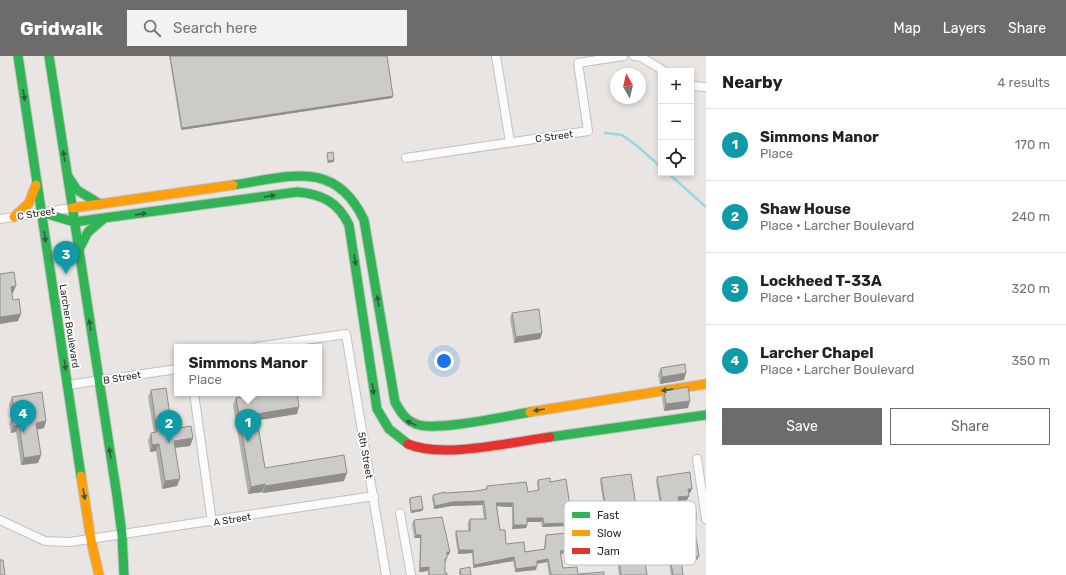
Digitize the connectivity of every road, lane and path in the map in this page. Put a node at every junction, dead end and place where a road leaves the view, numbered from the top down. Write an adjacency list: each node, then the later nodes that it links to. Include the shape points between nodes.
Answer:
1 (18, 56): 12 (main road, Larcher Boulevard, one-way to 12)
2 (49, 56): 11 (main road, Larcher Boulevard, one-way to 2)
3 (496, 56): 9 (street)
4 (623, 56): 9 (street, C Street, via 578,63 588,131)
5 (634, 56): 6 (street, via 641,57)
6 (659, 68)
7 (694, 86): 8 (street)
8 (706, 87)
9 (510, 142): 10 (street, C Street)
10 (406, 158)
11 (67, 174): 13 (main road, via 77,190); 14 (main road, Larcher Boulevard)
12 (36, 180): 15 (main road, Larcher Boulevard); 16 (main road, via 28,203)
13 (100, 204): 14 (main road); 24 (main road, one-way to 13, via 459,423 420,426 403,418 395,402 364,220 352,198 334,183 324,178 296,176)
14 (72, 208): 15 (street, C Street); 19 (main road, Larcher Boulevard)
15 (41, 212): 16 (street, C Street); 19 (main road); 25 (main road, Larcher Boulevard, one-way to 25)
16 (14, 217): 17 (street, C Street)
17 (0, 219)
18 (103, 219): 19 (main road); 20 (main road, via 88,232); 27 (main road, one-way to 27, via 297,192 319,194 334,203 345,215 350,230 377,409 392,433 410,446 423,450 448,451)
19 (74, 222): 20 (main road, Larcher Boulevard)
20 (78, 251): 23 (main road, Larcher Boulevard, one-way to 20)
21 (277, 344): 29 (street, 5th Street, via 346,334)
22 (174, 369): 23 (street, B Street)
23 (98, 381): 25 (street, B Street); 34 (main road, Larcher Boulevard, one-way to 23)
24 (706, 384)
25 (68, 385): 35 (main road, Larcher Boulevard, one-way to 35)
26 (194, 396): 33 (street)
27 (706, 415)
28 (697, 459): 31 (street)
29 (374, 496): 33 (street, A Street); 38 (street, 5th Street)
30 (400, 513): 39 (street)
31 (706, 519)
32 (0, 520): 35 (street, A Street, via 45,541)
33 (212, 522): 34 (street, A Street)
34 (122, 535): 35 (street, A Street); 37 (main road, Larcher Boulevard)
35 (91, 540): 36 (main road, Larcher Boulevard)
36 (98, 575)
37 (124, 575)
38 (386, 575)
39 (411, 575)

